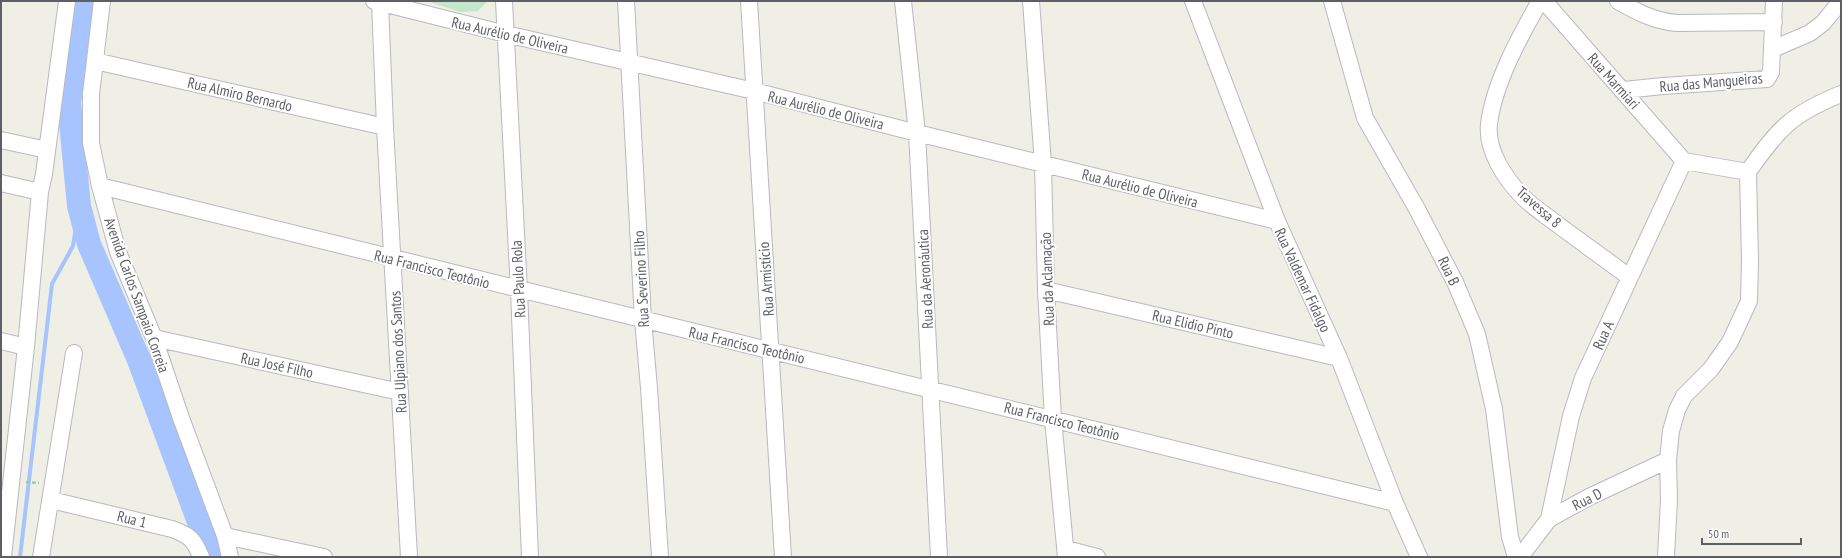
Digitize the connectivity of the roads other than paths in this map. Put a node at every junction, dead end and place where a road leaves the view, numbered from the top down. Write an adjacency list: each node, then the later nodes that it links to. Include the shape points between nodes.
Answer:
1 (67, 1): 27 (street)
2 (102, 1): 19 (street, Avenida Carlos Sampaio Correia)
3 (504, 1): 17 (street, Rua Paulo Rola)
4 (626, 1): 20 (street, Rua Severino Filho)
5 (750, 1): 22 (street, Rua Armistício)
6 (903, 1): 25 (street, Rua da Aeronáutica)
7 (1031, 1): 29 (street, Rua da Aclamação)
8 (1193, 1): 34 (street, Rua Valdemar Fidalgo)
9 (1332, 1): 68 (street, Rua B, via 1365,118 1417,209 1477,334 1494,409 1510,537)
10 (1540, 1): 36 (street, Travessa 8, via 1519,37 1503,74 1489,124 1490,142 1497,160 1525,199)
11 (1544, 1): 21 (street, Rua Marmiari, via 1611,79)
12 (1618, 1): 16 (street, via 1650,18 1677,24)
13 (1774, 1): 16 (street)
14 (1841, 1): 18 (street, via 1823,23 1810,33)
15 (386, 3): 17 (street, Rua Aurélio de Oliveira); 24 (street, Rua Ulpiano dos Santos)
16 (1774, 22): 18 (street)
17 (506, 34): 20 (street, Rua Aurélio de Oliveira); 38 (street, Rua Paulo Rola)
18 (1773, 49): 21 (street, Rua das Mangueiras, via 1771,72 1767,80)
19 (95, 61): 24 (street, Rua Almiro Bernardo); 32 (street, Avenida Carlos Sampaio Correia, via 91,143)
20 (629, 62): 22 (street, Rua Aurélio de Oliveira); 39 (street, Rua Severino Filho)
21 (1624, 90): 28 (street, Rua Marmiari)
22 (754, 91): 25 (street, Rua Aurélio de Oliveira); 43 (street, Rua Armistício)
23 (1841, 94): 30 (street, via 1815,104 1795,116 1775,136)
24 (384, 127): 35 (street, Rua Ulpiano dos Santos)
25 (917, 133): 29 (street, Rua Aurélio de Oliveira); 46 (street, Rua da Aeronáutica)
26 (1, 140): 27 (street)
27 (47, 150): 33 (street)
28 (1684, 160): 30 (street); 36 (street, Rua A)
29 (1043, 164): 34 (street, Rua Aurélio de Oliveira); 37 (street, Rua da Aclamação)
30 (1748, 172): 49 (street, via 1749,302 1730,342 1711,369 1684,396 1677,410)
31 (1, 183): 33 (street)
32 (100, 186): 35 (street, Rua Francisco Teotônio); 40 (street, Avenida Carlos Sampaio Correia, via 118,252)
33 (40, 192): 42 (street)
34 (1276, 221): 45 (street, Rua Valdemar Fidalgo)
35 (393, 259): 38 (street, Rua Francisco Teotônio); 47 (street, Rua Ulpiano dos Santos)
36 (1629, 276): 53 (street, Rua A, via 1577,397)
37 (1046, 290): 45 (street, Rua Elidio Pinto); 48 (street, Rua da Aclamação)
38 (519, 291): 39 (street, Rua Francisco Teotônio); 62 (street, Rua Paulo Rola)
39 (643, 320): 43 (street, Rua Francisco Teotônio); 63 (street, Rua Severino Filho)
40 (154, 338): 47 (street, Rua José Filho); 54 (street, Avenida Carlos Sampaio Correia)
41 (1, 341): 42 (street)
42 (26, 347): 50 (street)
43 (770, 349): 46 (street, Rua Francisco Teotônio); 64 (street, Rua Armistício)
44 (74, 353): 51 (street)
45 (1340, 358): 52 (street, Rua Valdemar Fidalgo)
46 (931, 390): 48 (street, Rua Francisco Teotônio); 65 (street, Rua da Aeronáutica)
47 (400, 392): 61 (street, Rua Ulpiano dos Santos)
48 (1053, 419): 52 (street, Rua Francisco Teotônio); 55 (street, Rua da Aclamação)
49 (1668, 460): 53 (street, Rua D); 70 (street)
50 (12, 480): 56 (street)
51 (51, 500): 57 (street); 58 (street, Rua 1, via 172,528 196,543)
52 (1395, 504): 67 (street, Rua Valdemar Fidalgo)
53 (1549, 519): 69 (street, Rua D)
54 (225, 536): 59 (street, Avenida Carlos Sampaio Correia); 60 (street)
55 (1066, 553): 66 (street)
56 (3, 557)
57 (41, 557)
58 (201, 557)
59 (230, 557)
60 (324, 557)
61 (409, 557)
62 (530, 557)
63 (660, 557)
64 (783, 557)
65 (939, 557)
66 (1098, 557)
67 (1418, 557)
68 (1516, 557)
69 (1520, 557)
70 (1666, 557)

